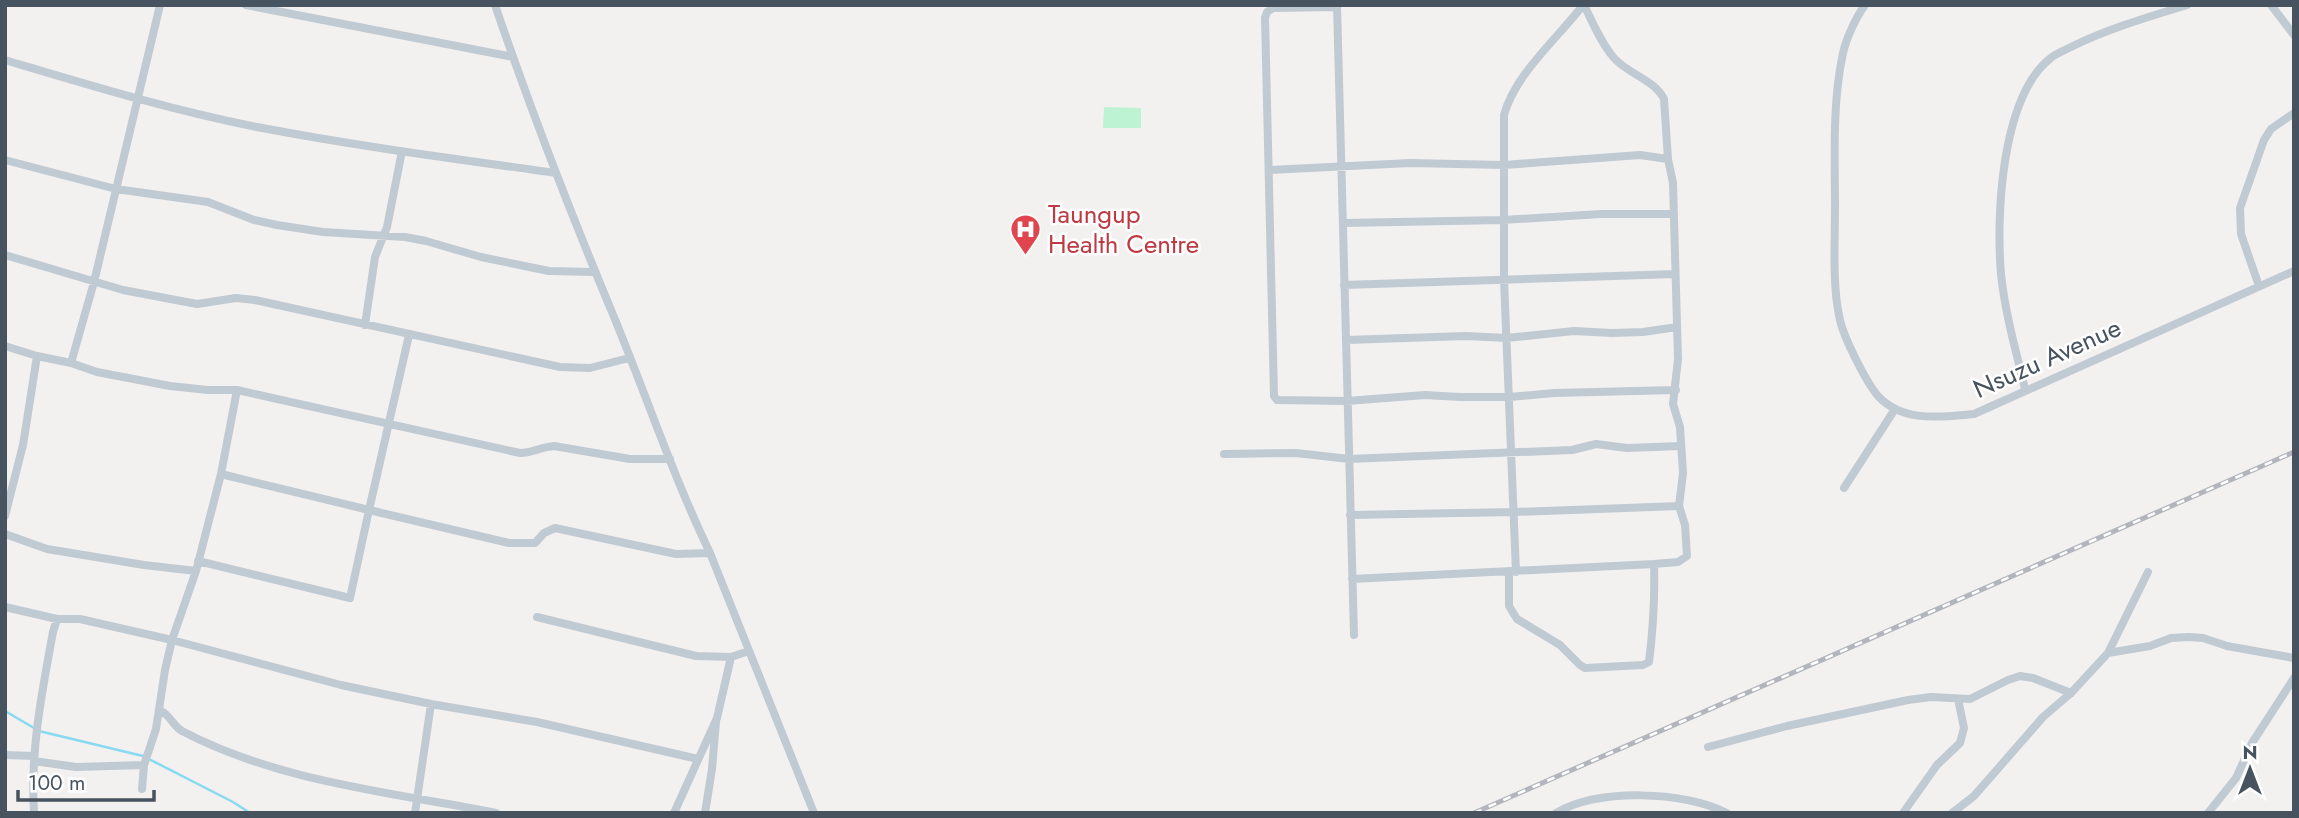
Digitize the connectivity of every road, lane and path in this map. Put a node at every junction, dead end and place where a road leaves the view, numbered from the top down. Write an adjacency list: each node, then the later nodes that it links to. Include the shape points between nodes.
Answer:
1 (160, 5): 12 (street)
2 (246, 5): 10 (street)
3 (495, 5): 10 (street)
4 (1584, 5): 15 (street, via 1614,58 1660,91); 17 (street, via 1550,42 1507,105)
5 (1865, 5): 48 (street, via 1843,52 1835,115 1835,266 1840,320 1852,352 1878,395)
6 (2187, 5): 43 (street, via 2085,40 2052,57 2034,77 2018,108 2006,154 2001,273)
7 (2271, 5): 9 (street)
8 (1337, 6): 18 (street); 19 (street, via 1267,12)
9 (2294, 35)
10 (513, 57): 20 (street)
11 (5, 60): 12 (street)
12 (136, 99): 14 (street, via 258,127); 21 (street)
13 (2294, 113): 33 (street, via 2264,140 2240,208 2241,234)
14 (402, 151): 20 (street); 25 (street)
15 (1668, 159): 17 (street, via 1640,155); 22 (street)
16 (5, 160): 21 (street)
17 (1504, 164): 18 (street); 23 (street)
18 (1341, 166): 19 (street); 24 (street)
19 (1269, 170): 47 (street, via 1274,396 1282,401)
20 (556, 173): 28 (street)
21 (116, 189): 25 (street, via 208,202 277,225); 31 (street)
22 (1673, 214): 23 (street); 29 (street)
23 (1503, 220): 24 (street); 30 (street)
24 (1343, 223): 32 (street)
25 (382, 236): 28 (street, via 426,241 549,271); 34 (street)
26 (5, 255): 31 (street)
27 (2294, 271): 33 (street, Nsuzu Avenue)
28 (593, 272): 41 (street)
29 (1675, 274): 30 (street); 35 (street)
30 (1504, 280): 32 (street); 37 (street)
31 (94, 282): 34 (street, via 197,304 255,300); 42 (street)
32 (1344, 285): 38 (street)
33 (2259, 286): 43 (street, Nsuzu Avenue)
34 (365, 325): 36 (street)
35 (1677, 327): 37 (street); 45 (street)
36 (409, 335): 41 (street, via 560,367 590,368); 49 (street)
37 (1507, 338): 38 (street); 46 (street)
38 (1346, 340): 47 (street)
39 (5, 346): 40 (street)
40 (37, 356): 42 (street); 61 (street, via 23,445)
41 (629, 358): 53 (street)
42 (71, 363): 44 (street, via 170,386)
43 (2025, 389): 48 (street, Nsuzu Avenue, via 1974,414 1935,418)
44 (237, 390): 49 (street); 55 (street)
45 (1676, 390): 46 (street); 50 (street, via 1673,404)
46 (1510, 397): 47 (street, via 1424,395); 51 (street)
47 (1347, 401): 54 (street)
48 (1895, 409): 56 (street)
49 (388, 422): 53 (street, via 520,453 554,446 630,459); 58 (street)
50 (1681, 446): 51 (street, via 1596,444); 57 (street)
51 (1513, 453): 54 (street); 59 (street)
52 (1224, 454): 54 (street, via 1316,454)
53 (670, 459): 63 (street)
54 (1349, 459): 60 (street)
55 (221, 474): 58 (street); 64 (street)
56 (1844, 488)
57 (1679, 506): 59 (street); 65 (street, via 1687,556 1678,562)
58 (369, 510): 63 (street, via 509,543 534,543 555,528 676,554); 64 (street, via 350,598)
59 (1515, 512): 60 (street); 67 (street)
60 (1350, 515): 69 (street)
61 (5, 516)
62 (5, 534): 66 (street, via 47,549)
63 (710, 552): 75 (street)
64 (198, 561): 66 (street)
65 (1654, 564): 67 (street); 67 (street, via 1649,662 1643,665 1580,666 1560,645 1517,618 1509,606)
66 (196, 571): 74 (street)
67 (1513, 572): 69 (street)
68 (2148, 572): 76 (street)
69 (1352, 579): 73 (street)
70 (5, 607): 72 (street)
71 (537, 617): 77 (street, via 696,656)
72 (57, 619): 74 (street); 87 (street)
73 (1354, 635)
74 (172, 640): 82 (street); 83 (street)
75 (749, 651): 77 (street); 98 (street)
76 (2108, 653): 78 (street, via 2189,637); 80 (street)
77 (731, 657): 84 (street)
78 (2294, 658)
79 (2294, 678): 104 (street, via 2252,743 2236,778)
80 (2071, 693): 81 (street, via 2020,676 1980,696); 103 (street, via 1974,796)
81 (1958, 699): 85 (street, via 1908,699); 102 (street, via 1964,728 1960,743 1937,765)
82 (431, 704): 88 (street, via 537,722); 91 (street)
83 (160, 710): 89 (street); 91 (street, via 179,730 218,748 352,788)
84 (717, 718): 88 (street); 97 (street)
85 (1708, 747)
86 (5, 755): 87 (street)
87 (33, 758): 89 (street, via 76,767); 93 (street)
88 (698, 759): 96 (street)
89 (145, 763): 90 (street)
90 (142, 789)
91 (418, 797): 94 (street); 95 (street)
92 (1696, 801): 99 (street, via 1659,796 1585,800); 100 (street); 101 (street)
93 (34, 813)
94 (415, 813)
95 (496, 813)
96 (674, 813)
97 (705, 813)
98 (814, 813)
99 (1556, 813)
100 (1696, 813)
101 (1727, 813)
102 (1903, 813)
103 (1952, 813)
104 (2208, 813)

